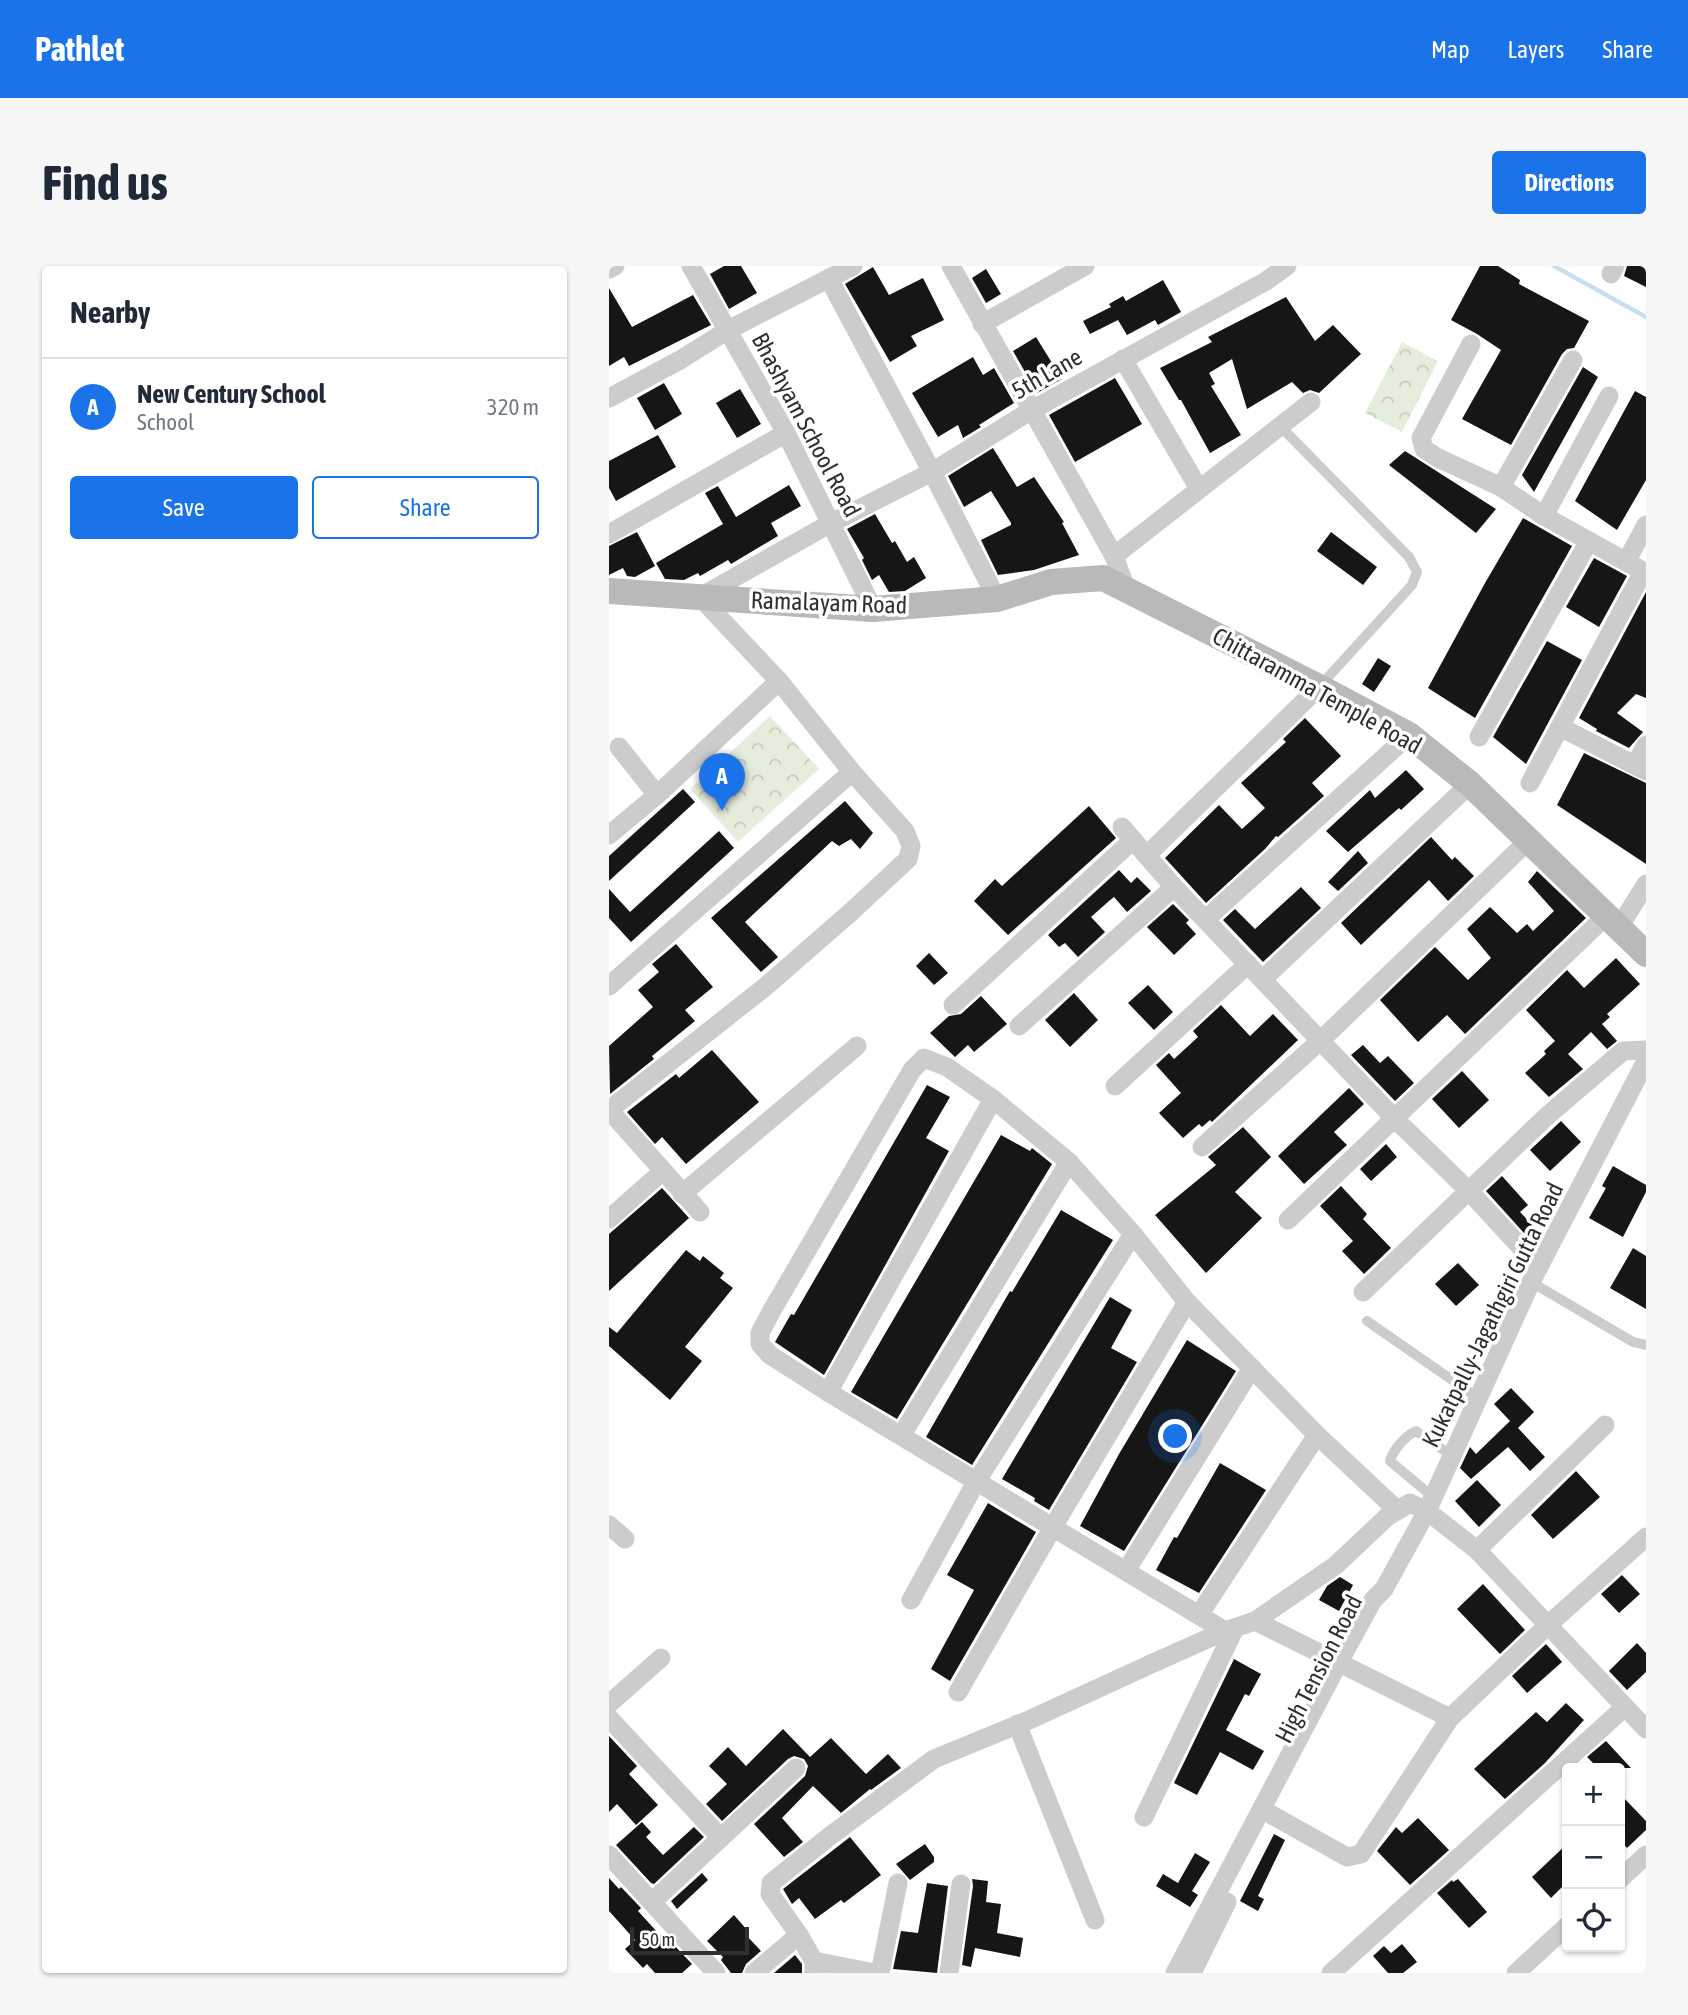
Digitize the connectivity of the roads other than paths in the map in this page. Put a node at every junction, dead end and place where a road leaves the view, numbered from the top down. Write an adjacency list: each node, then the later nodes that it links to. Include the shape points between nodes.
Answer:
1 (615, 266): 7 (street)
2 (691, 266): 10 (street, Bhashyam School Road)
3 (853, 266): 8 (street)
4 (951, 266): 9 (street)
5 (1085, 266): 9 (street)
6 (1287, 266): 12 (street, 5th Lane)
7 (609, 269)
8 (829, 279): 10 (street); 20 (street)
9 (982, 324): 17 (street)
10 (728, 330): 15 (street); 19 (street, Bhashyam School Road)
11 (1471, 344): 21 (street, via 1421,445)
12 (1123, 359): 17 (street, 5th Lane); 22 (street)
13 (1573, 360): 21 (street)
14 (1609, 396): 23 (street)
15 (609, 398)
16 (1311, 402): 18 (street)
17 (1030, 411): 20 (street, 5th Lane); 28 (street)
18 (1281, 427): 22 (street); 36 (lane, via 1409,557 1417,572 1412,585)
19 (786, 433): 24 (street, Bhashyam School Road); 26 (street)
20 (932, 471): 24 (street, 5th Lane); 33 (street)
21 (1501, 488): 23 (street)
22 (1199, 489): 28 (street)
23 (1544, 516): 27 (street)
24 (831, 523): 32 (street, 5th Lane); 34 (street, Bhashyam School Road)
25 (1646, 525): 29 (street)
26 (609, 534)
27 (1588, 541): 29 (street); 39 (street)
28 (1114, 556): 31 (street)
29 (1639, 569): 37 (street)
30 (609, 591): 32 (street, Ramalayam Road)
31 (1127, 591): 33 (street, Ramalayam Road, via 1103,578 1051,582); 36 (street, Chittaramma Temple Road)
32 (700, 597): 34 (street, Ramalayam Road); 35 (street)
33 (997, 599): 34 (street, Ramalayam Road)
34 (873, 609)
35 (779, 681): 43 (street); 46 (street)
36 (1319, 687): 38 (street, Chittaramma Temple Road); 49 (street)
37 (1560, 727): 42 (street); 44 (street)
38 (1409, 735): 45 (street, Chittaramma Temple Road); 52 (street)
39 (1479, 737)
40 (1646, 745): 42 (street)
41 (619, 747): 46 (street)
42 (1640, 768)
43 (852, 772): 57 (street); 66 (street, via 905,831 911,846 908,859 765,987)
44 (1529, 783)
45 (1471, 784): 48 (street, Chittaramma Temple Road); 56 (street)
46 (657, 795): 47 (street)
47 (609, 835)
48 (1529, 840): 53 (street, Chittaramma Temple Road); 60 (street)
49 (1147, 855): 51 (street); 58 (street, via 1128,833)
50 (1646, 884): 53 (street)
51 (1174, 887): 52 (street); 59 (street)
52 (1206, 919): 55 (street)
53 (1612, 923): 54 (street, Chittaramma Temple Road); 67 (street)
54 (1646, 954)
55 (1248, 964): 56 (street); 64 (street)
56 (1263, 979): 60 (street)
57 (609, 986)
58 (953, 1005)
59 (1019, 1026)
60 (1320, 1041): 67 (street); 68 (street)
61 (857, 1046): 72 (street)
62 (1646, 1050): 71 (street, via 1623,1051)
63 (1646, 1061): 77 (street, Kukatpally-Jagathgiri Gutta Road)
64 (1115, 1086)
65 (993, 1099): 69 (street); 83 (street); 83 (street, via 947,1067 924,1058 912,1070 771,1312 760,1333 760,1344)
66 (609, 1110): 70 (street)
67 (1394, 1118): 71 (street); 75 (street)
68 (1202, 1147)
69 (1069, 1162): 76 (street); 87 (street)
70 (663, 1171): 72 (street); 74 (street)
71 (1469, 1191): 77 (street); 78 (street)
72 (682, 1194): 73 (street)
73 (700, 1212)
74 (609, 1219)
75 (1288, 1220)
76 (1133, 1234): 79 (street); 89 (street)
77 (1535, 1275): 81 (lane, via 1633,1342); 84 (street, Kukatpally-Jagathgiri Gutta Road)
78 (1363, 1292)
79 (1188, 1302): 82 (street); 93 (street)
80 (1367, 1321): 84 (lane)
81 (1646, 1345)
82 (1252, 1368): 86 (street); 97 (street)
83 (828, 1392): 87 (street)
84 (1478, 1398): 88 (street, Kukatpally-Jagathgiri Gutta Road)
85 (1605, 1425): 96 (street)
86 (1317, 1435): 91 (street); 100 (street)
87 (901, 1436): 89 (street)
88 (1452, 1455): 90 (street, Kukatpally-Jagathgiri Gutta Road); 90 (lane, via 1416,1431 1392,1454 1390,1461)
89 (976, 1482): 93 (street); 99 (street)
90 (1430, 1504): 91 (street, via 1410,1503); 96 (street); 98 (street, Kukatpally-Jagathgiri Gutta Road)
91 (1397, 1510): 101 (street, via 1336,1565)
92 (609, 1525): 94 (street)
93 (1053, 1527): 97 (street); 106 (street)
94 (625, 1539)
95 (1642, 1547): 102 (street)
96 (1477, 1550): 102 (street)
97 (1126, 1571): 100 (street)
98 (1384, 1589): 105 (street, High Tension Road, via 1373,1600)
99 (911, 1600)
100 (1199, 1615): 103 (street)
101 (1255, 1620): 103 (street); 105 (street)
102 (1548, 1625): 108 (street); 110 (street)
103 (1230, 1629): 111 (street); 115 (street)
104 (661, 1658): 107 (street)
105 (1343, 1665): 110 (street); 114 (street, High Tension Road); 132 (street, High Tension Road)
106 (958, 1692)
107 (609, 1704)
108 (1625, 1707): 112 (street); 134 (street)
109 (609, 1717): 116 (street)
110 (1450, 1718): 114 (street, via 1361,1854 1347,1857)
111 (1017, 1724): 123 (street); 125 (street, via 935,1759 771,1884 770,1894)
112 (1646, 1729)
113 (796, 1768): 116 (street)
114 (1272, 1815): 133 (street, High Tension Road)
115 (1144, 1817)
116 (722, 1838): 122 (street)
117 (1646, 1855): 119 (street)
118 (612, 1865): 122 (street)
119 (1625, 1874)
120 (898, 1883): 130 (street)
121 (961, 1884): 131 (street)
122 (652, 1902): 127 (street)
123 (1095, 1920)
124 (1562, 1931): 135 (street)
125 (799, 1935): 126 (street); 128 (street)
126 (814, 1967): 129 (street)
127 (716, 1973)
128 (754, 1973)
129 (875, 1973)
130 (880, 1973)
131 (949, 1973)
132 (1175, 1973)
133 (1192, 1973)
134 (1331, 1973)
135 (1516, 1973)

